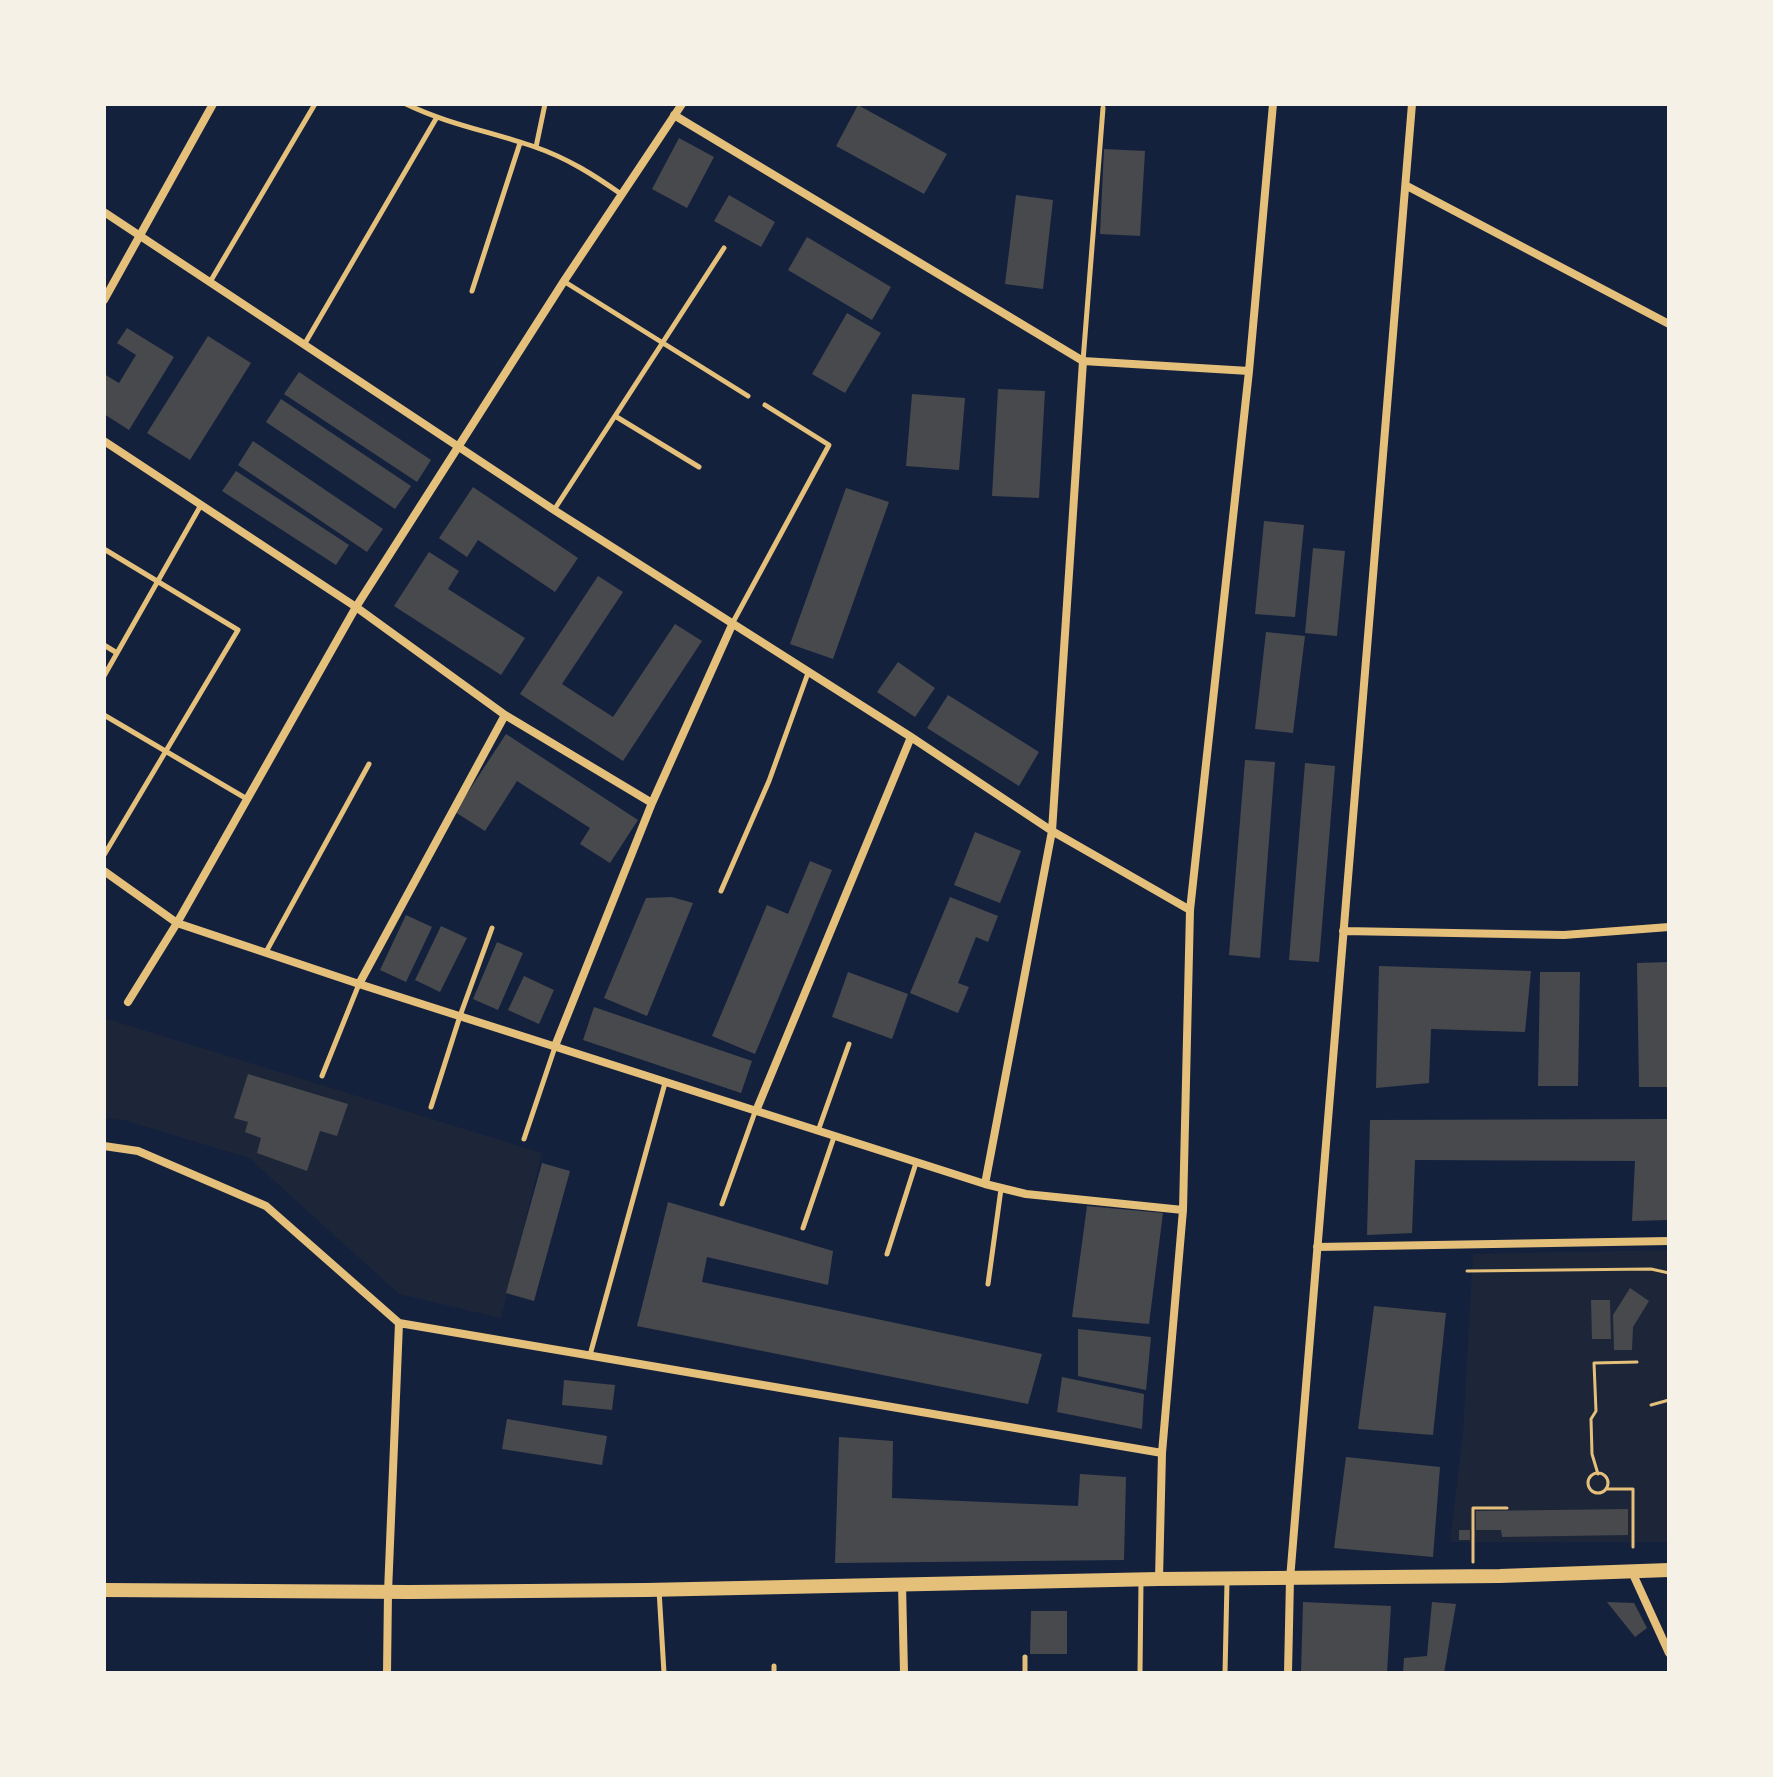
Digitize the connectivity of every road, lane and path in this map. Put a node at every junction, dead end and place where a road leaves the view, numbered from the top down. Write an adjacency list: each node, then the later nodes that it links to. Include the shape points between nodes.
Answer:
1 (213, 104): 16 (street)
2 (315, 104): 19 (lane)
3 (406, 104): 10 (lane)
4 (545, 104): 12 (lane)
5 (682, 104): 9 (street)
6 (1273, 104): 26 (street)
7 (1412, 104): 13 (street)
8 (1103, 108): 25 (lane)
9 (674, 115): 14 (street); 25 (street)
10 (437, 117): 11 (lane); 24 (lane)
11 (520, 143): 12 (lane); 20 (lane)
12 (536, 147): 14 (lane, via 583,167)
13 (1407, 186): 22 (street); 58 (street)
14 (621, 194): 18 (street)
15 (104, 212): 16 (street)
16 (139, 235): 19 (street); 21 (street)
17 (724, 248): 23 (lane)
18 (564, 281): 23 (lane); 31 (street)
19 (210, 282): 24 (street)
20 (472, 291)
21 (104, 300)
22 (1669, 324)
23 (662, 344): 27 (lane); 29 (lane)
24 (304, 345): 31 (street)
25 (1083, 361): 26 (street); 50 (street)
26 (1249, 371): 54 (street)
27 (748, 396)
28 (765, 405): 38 (lane, via 829,445)
29 (615, 416): 32 (lane); 34 (lane)
30 (104, 441): 33 (street)
31 (458, 447): 34 (street); 37 (street)
32 (699, 467)
33 (201, 505): 36 (lane); 37 (street)
34 (554, 510): 38 (street)
35 (104, 549): 36 (lane)
36 (157, 582): 40 (lane); 46 (lane, via 238,630)
37 (356, 607): 44 (street); 48 (street)
38 (732, 625): 41 (street); 49 (street)
39 (104, 645): 40 (lane)
40 (117, 653): 42 (lane)
41 (808, 673): 45 (street); 53 (lane)
42 (104, 676)
43 (104, 715): 46 (lane)
44 (505, 715): 49 (street); 60 (street)
45 (911, 737): 50 (street); 68 (street)
46 (166, 751): 48 (lane); 51 (lane)
47 (369, 764): 59 (lane)
48 (248, 799): 55 (street)
49 (652, 803): 64 (street)
50 (1052, 831): 54 (street); 74 (street)
51 (104, 855)
52 (104, 871): 55 (street)
53 (721, 891)
54 (1190, 910): 77 (street)
55 (177, 923): 59 (street); 61 (street)
56 (1669, 927): 58 (street, via 1564,935)
57 (492, 928): 62 (lane)
58 (1343, 931): 80 (street)
59 (266, 952): 60 (street)
60 (359, 984): 62 (street); 65 (lane)
61 (128, 1002)
62 (460, 1016): 64 (street); 67 (lane)
63 (849, 1044): 69 (lane)
64 (555, 1046): 66 (street); 71 (lane)
65 (322, 1076)
66 (665, 1083): 68 (street); 86 (lane)
67 (431, 1107)
68 (756, 1111): 69 (street); 76 (lane)
69 (818, 1131): 70 (street)
70 (835, 1136): 73 (street); 78 (lane)
71 (524, 1139)
72 (104, 1146): 85 (street, via 138,1151 266,1206)
73 (916, 1162): 74 (street); 81 (lane)
74 (985, 1184): 75 (street)
75 (1001, 1188): 77 (street); 84 (lane)
76 (722, 1204)
77 (1183, 1210): 90 (street)
78 (803, 1228)
79 (1669, 1241): 80 (street)
80 (1317, 1247): 99 (street)
81 (887, 1254)
82 (1467, 1271): 83 (path)
83 (1669, 1273)
84 (988, 1284)
85 (399, 1323): 86 (street); 105 (street)
86 (590, 1355): 90 (street)
87 (1637, 1362): 91 (path, via 1594,1363 1592,1454)
88 (1669, 1400): 89 (path)
89 (1651, 1405)
90 (1162, 1453): 98 (street)
91 (1598, 1474): 92 (path, via 1608,1480); 92 (path, via 1590,1479 1590,1488 1598,1493)
92 (1606, 1489): 94 (path, via 1633,1489)
93 (1507, 1508): 95 (path, via 1473,1508)
94 (1633, 1547)
95 (1473, 1562)
96 (1669, 1570): 97 (street)
97 (1632, 1572): 99 (street); 106 (street)
98 (1159, 1579): 100 (street); 101 (street)
99 (1290, 1579): 101 (street); 114 (street)
100 (1141, 1580): 102 (street); 112 (lane)
101 (1227, 1580): 113 (lane)
102 (902, 1584): 103 (street); 110 (street)
103 (659, 1589): 105 (street); 109 (lane)
104 (104, 1590): 105 (street)
105 (388, 1592): 108 (street)
106 (1669, 1653)
107 (1025, 1657): 111 (lane)
108 (387, 1673)
109 (664, 1673)
110 (904, 1673)
111 (1025, 1673)
112 (1140, 1673)
113 (1225, 1673)
114 (1288, 1673)

